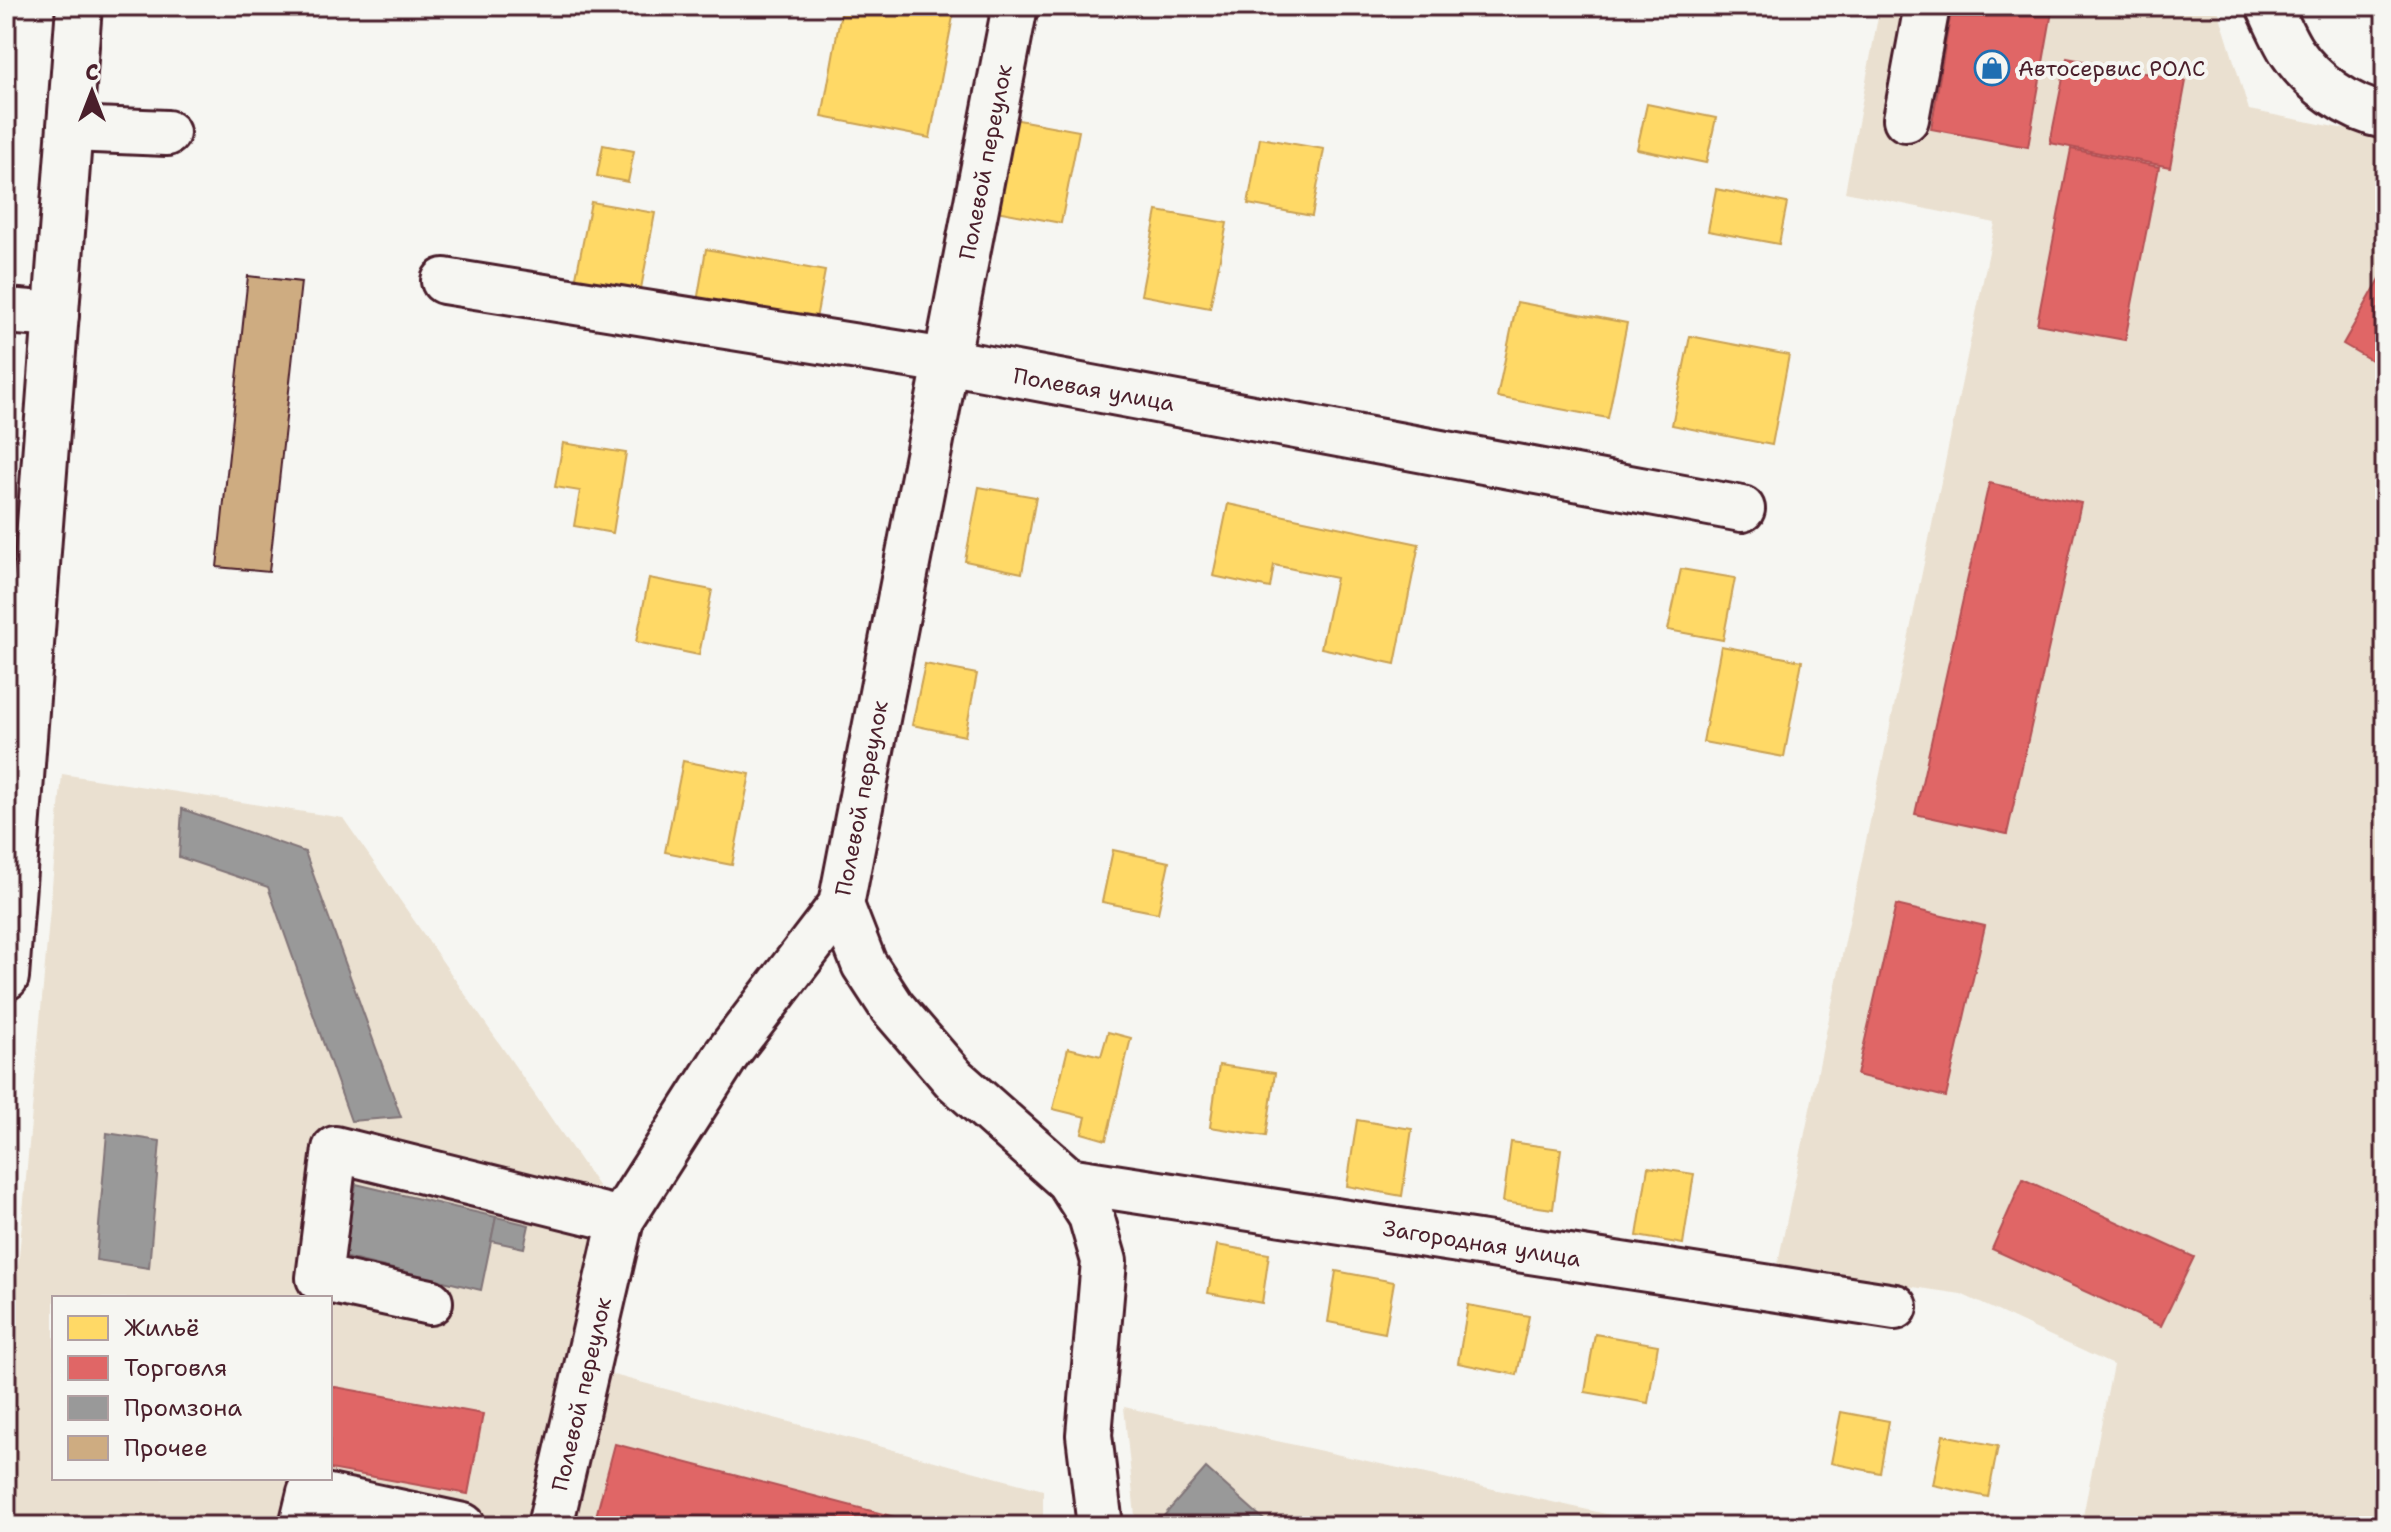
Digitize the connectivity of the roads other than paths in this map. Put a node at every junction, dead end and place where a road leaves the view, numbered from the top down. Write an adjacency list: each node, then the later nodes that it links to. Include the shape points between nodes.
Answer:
1 (79, 6): 7 (street)
2 (1015, 6): 12 (street, Полевой переулок)
3 (1927, 6): 6 (street)
4 (2269, 6): 5 (street, via 2293,53 2314,76 2335,95)
5 (2385, 116)
6 (1906, 119)
7 (70, 129): 8 (street); 11 (street)
8 (167, 133)
9 (444, 281): 12 (street, Полевая улица)
10 (6, 311): 11 (street)
11 (56, 315): 15 (street)
12 (946, 361): 13 (street, Полевая улица); 14 (street, Полевой переулок)
13 (1742, 509)
14 (841, 905): 16 (street, via 864,964 915,1036 954,1079); 17 (street, Полевой переулок, via 727,1054)
15 (6, 977)
16 (1068, 1180): 19 (street, Загородная улица); 23 (street, via 1091,1216 1104,1261 1089,1435)
17 (621, 1220): 18 (street, via 335,1149 319,1278); 22 (street, Полевой переулок)
18 (430, 1302)
19 (1895, 1307)
20 (302, 1526): 21 (street, via 310,1493)
21 (463, 1526)
22 (550, 1526)
23 (1100, 1526)

